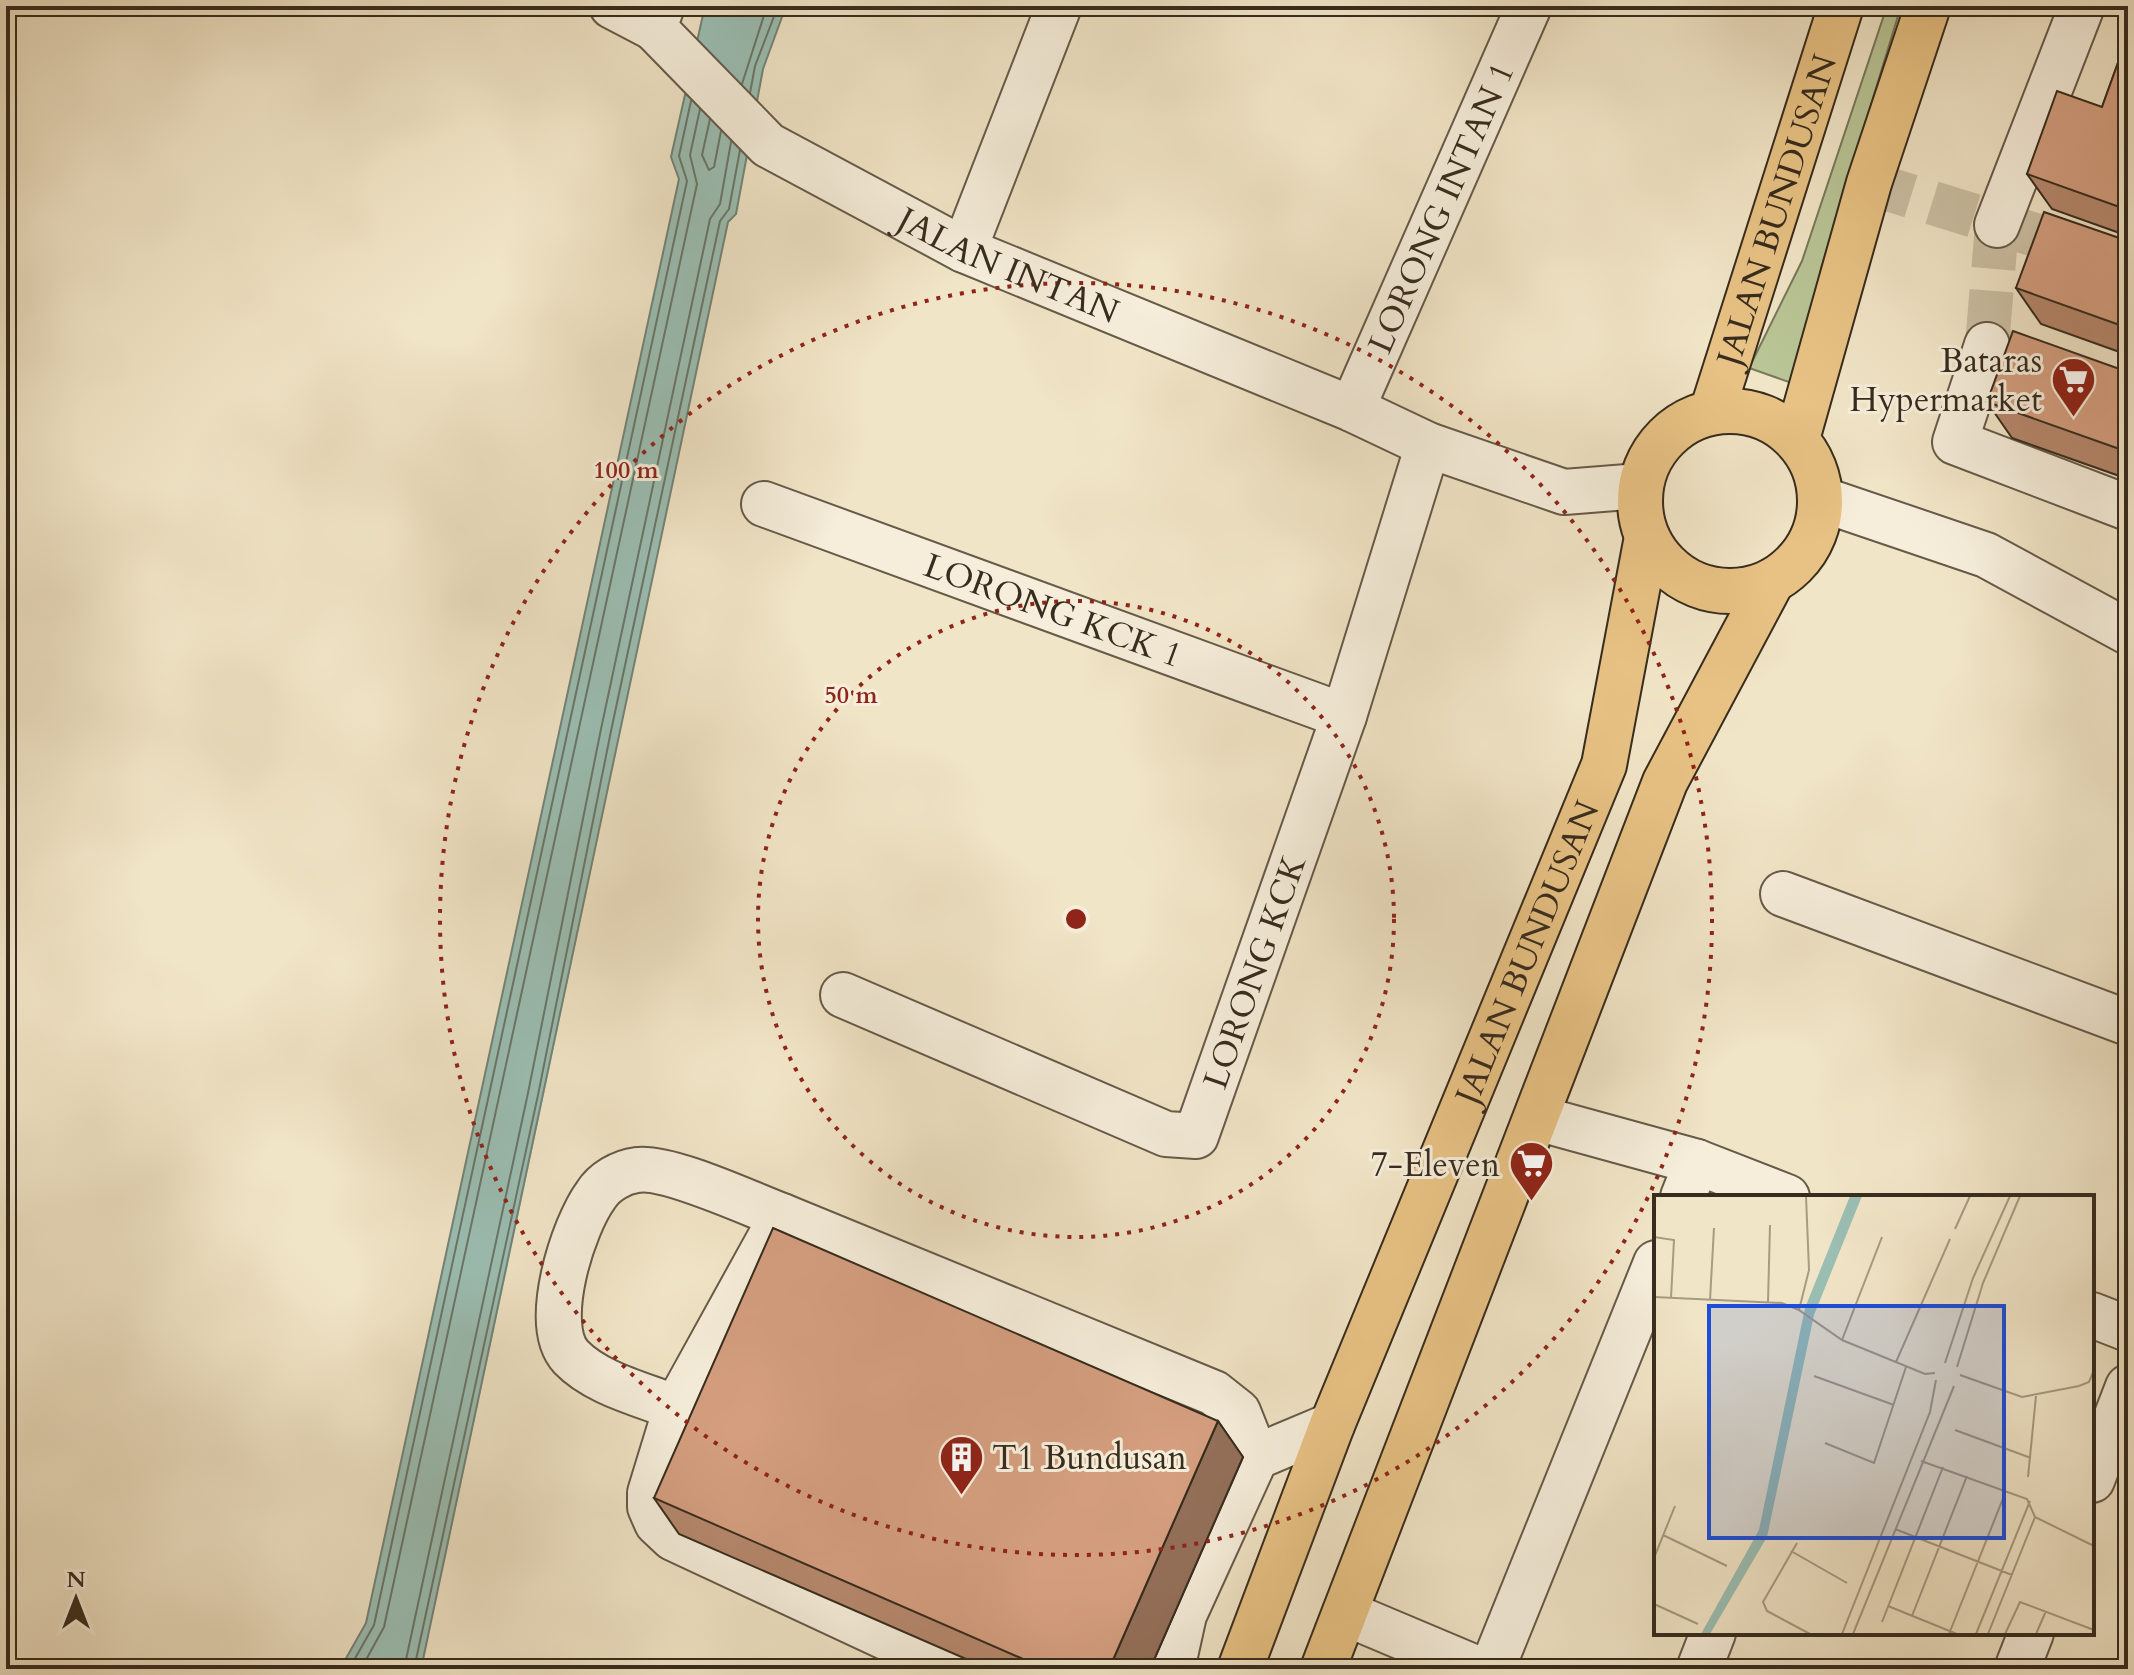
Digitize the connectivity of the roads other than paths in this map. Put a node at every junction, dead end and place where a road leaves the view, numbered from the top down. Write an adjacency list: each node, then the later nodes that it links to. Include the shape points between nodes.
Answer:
1 (612, 6): 7 (street, JALAN INTAN)
2 (1059, 6): 9 (street)
3 (1529, 6): 11 (street, LORONG INTAN 1)
4 (1841, 6): 12 (main road, JALAN BUNDUSAN)
5 (1928, 6): 13 (main road, via 1869,183)
6 (2082, 6): 8 (street)
7 (665, 30): 9 (street, JALAN INTAN, via 768,145)
8 (1997, 225)
9 (964, 250): 11 (street, JALAN INTAN)
10 (1987, 345): 18 (street, via 1955,442)
11 (1352, 409): 14 (street, JALAN INTAN)
12 (1712, 412): 13 (main road, via 1743,411 1772,421); 15 (main road, via 1664,438)
13 (1797, 439): 16 (main road, via 1818,478)
14 (1428, 445): 15 (street, JALAN INTAN, via 1564,492); 22 (street, LORONG KCK)
15 (1640, 486): 19 (main road)
16 (1821, 499): 20 (main road, via 1808,547 1793,567); 21 (street, via 1986,555)
17 (764, 504): 22 (street, LORONG KCK 1)
18 (2128, 508)
19 (1647, 537): 20 (main road, via 1663,562 1686,580 1714,590 1744,590); 35 (main road, JALAN BUNDUSAN, via 1604,765)
20 (1772, 581): 26 (main road, JALAN BUNDUSAN, via 1665,782)
21 (2128, 632)
22 (1344, 716): 24 (street, LORONG KCK, via 1196,1136 1166,1134)
23 (1783, 894): 25 (street)
24 (843, 995)
25 (2128, 1023)
26 (1537, 1118): 27 (street); 38 (main road, JALAN BUNDUSAN)
27 (1690, 1180): 28 (street)
28 (1776, 1195)
29 (782, 1216): 34 (street); 34 (street, via 660,1171 637,1169 614,1178 597,1193 583,1217 561,1292 559,1326 569,1355 595,1375); 36 (street, via 1214,1393 1238,1412)
30 (1654, 1268): 45 (street)
31 (2094, 1316): 32 (street)
32 (2128, 1329)
33 (2128, 1387): 37 (street)
34 (676, 1408): 40 (street, via 650,1493 657,1523 673,1538)
35 (1332, 1425): 36 (street); 42 (main road, JALAN BUNDUSAN)
36 (1256, 1457): 41 (street, via 1184,1615)
37 (2094, 1475)
38 (1345, 1613): 43 (main road, JALAN BUNDUSAN); 44 (street)
39 (1712, 1635): 46 (street)
40 (954, 1669)
41 (1172, 1669)
42 (1240, 1669)
43 (1323, 1669)
44 (1478, 1669)
45 (1492, 1669)
46 (1699, 1669)

